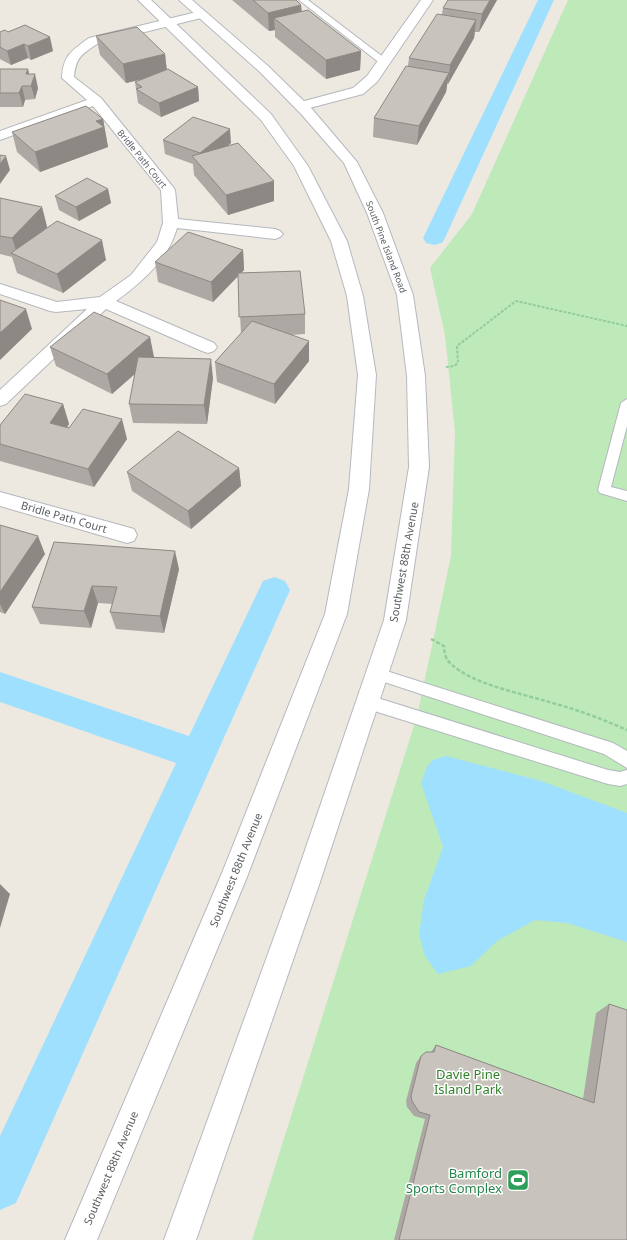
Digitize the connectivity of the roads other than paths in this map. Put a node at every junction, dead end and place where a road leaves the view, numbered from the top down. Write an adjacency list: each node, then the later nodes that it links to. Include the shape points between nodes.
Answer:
1 (144, 0): 6 (main road)
2 (185, 0): 5 (main road, South Pine Island Road)
3 (303, 0): 7 (lane)
4 (427, 0): 7 (main road)
5 (201, 15): 6 (main road, Bridle Path Court); 9 (main road, South Pine Island Road, via 264,69)
6 (166, 22): 8 (main road, Bridle Path Court, via 93,41 80,50 70,63 68,78); 27 (main road, Southwest 88th Avenue, via 266,117 301,166 339,241 355,296 367,375 359,489 336,614 234,877)
7 (384, 62): 9 (main road, via 372,79 358,90)
8 (96, 101): 10 (main road); 11 (main road, Bridle Path Court, via 168,190)
9 (302, 106): 19 (main road, South Pine Island Road, via 350,162 375,213 405,295 416,376 419,467)
10 (0, 136)
11 (171, 223): 12 (main road); 14 (main road, Bridle Path Court, via 164,243 137,278)
12 (276, 234)
13 (0, 289): 14 (main road, via 56,307)
14 (104, 302): 15 (main road); 16 (main road, Bridle Path Court)
15 (208, 347)
16 (0, 400)
17 (627, 403): 18 (lane)
18 (621, 446): 20 (lane, via 604,490)
19 (416, 496): 23 (main road, Southwest 88th Avenue, via 395,620)
20 (627, 496)
21 (0, 499): 22 (main road, Bridle Path Court)
22 (127, 535)
23 (377, 674): 24 (main road, Southwest 88th Avenue); 25 (lane, via 608,748)
24 (368, 702): 26 (lane, via 608,777 620,779); 28 (main road, Southwest 88th Avenue)
25 (627, 761)
26 (627, 776)
27 (81, 1240)
28 (180, 1240)

